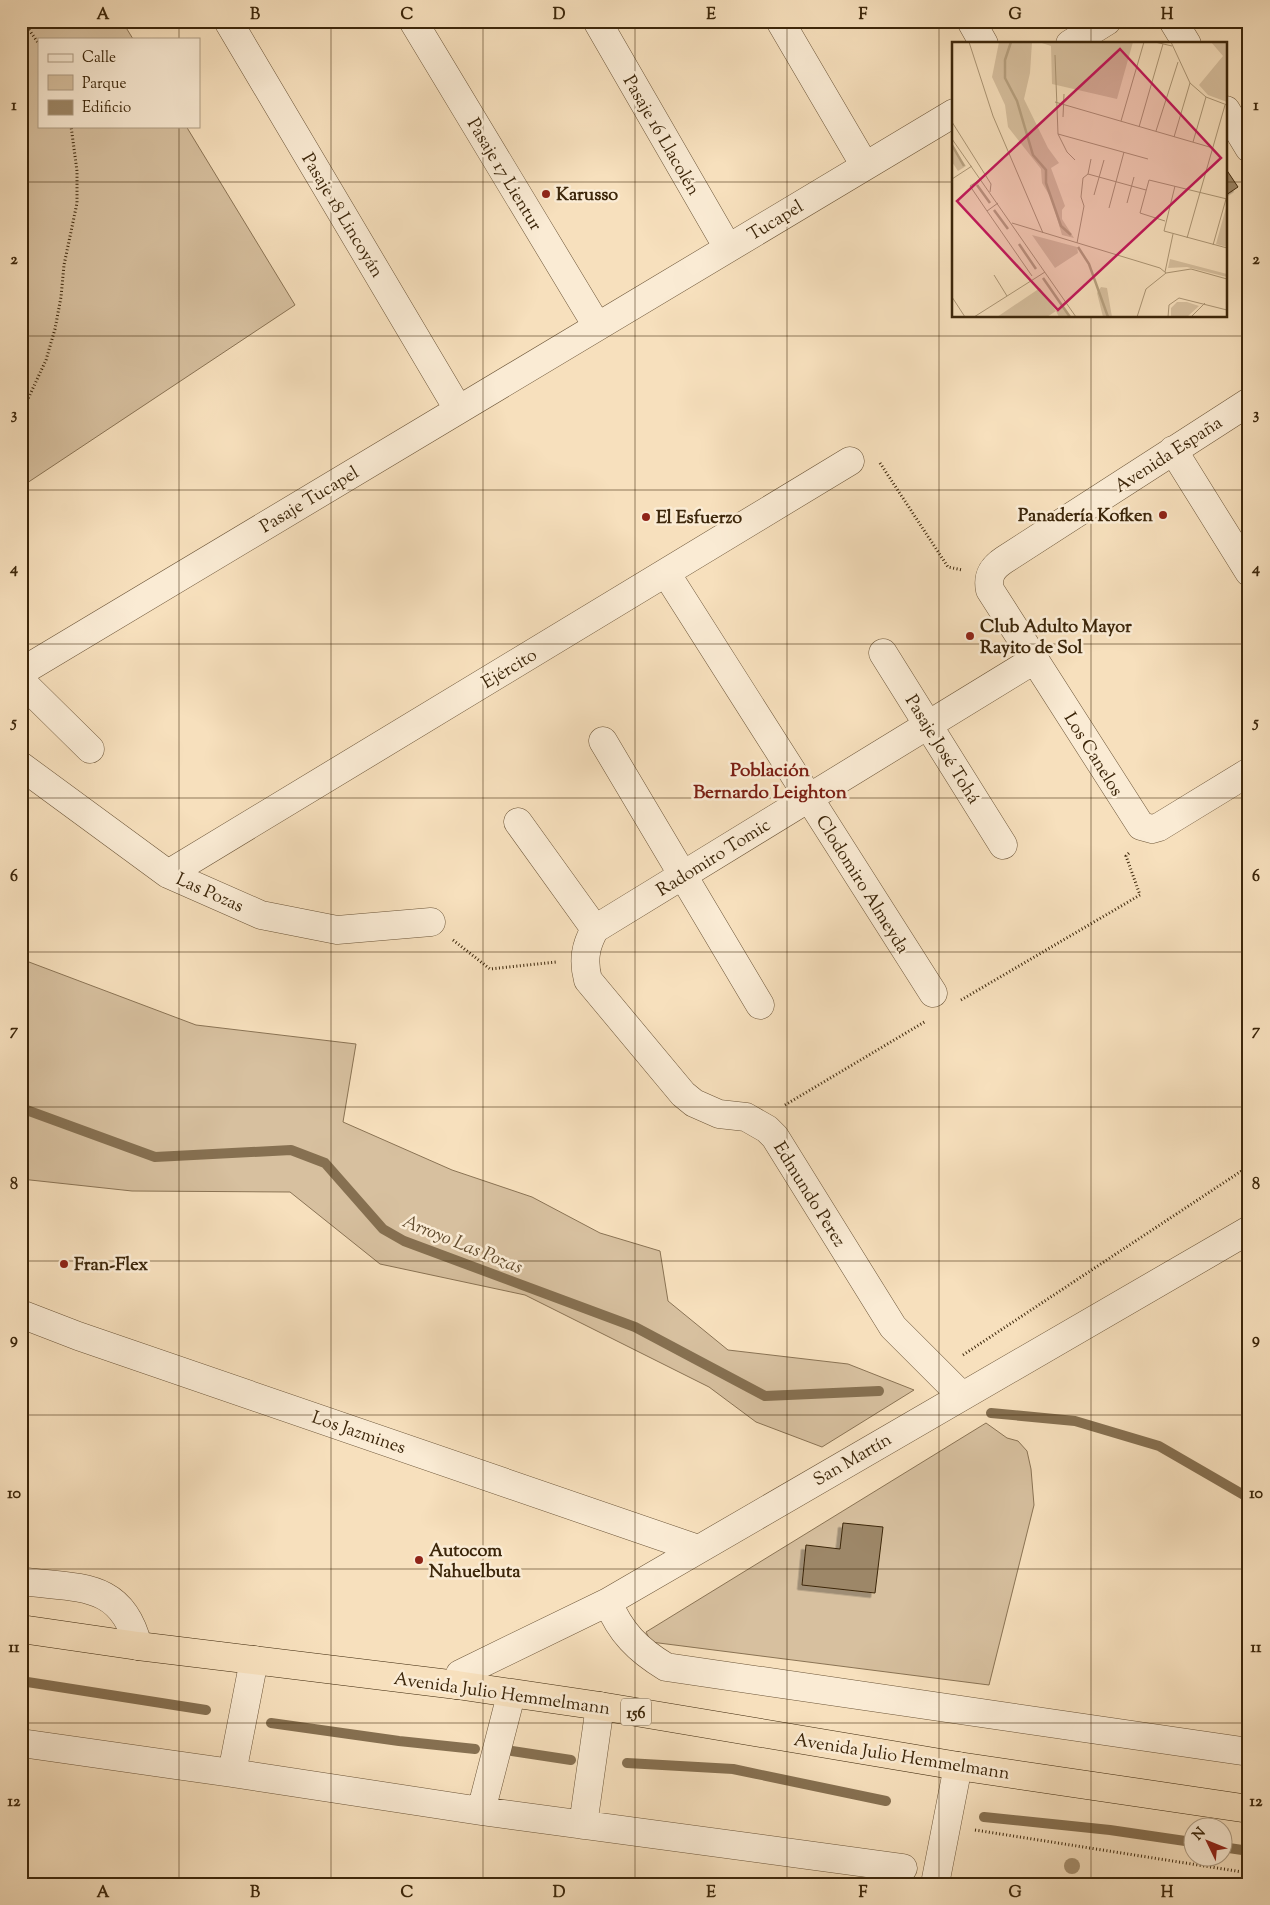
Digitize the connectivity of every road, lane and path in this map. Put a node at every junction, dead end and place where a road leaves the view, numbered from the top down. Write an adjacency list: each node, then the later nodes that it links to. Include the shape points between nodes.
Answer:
1 (23, 21): 12 (path)
2 (228, 21): 21 (street, Pasaje 18 Lincoyán)
3 (413, 21): 19 (street, Pasaje 17 Lientur)
4 (597, 21): 18 (street, Pasaje 16 Llacolén)
5 (780, 21): 17 (street)
6 (971, 21): 9 (street)
7 (1107, 21): 10 (street)
8 (1174, 21): 11 (street)
9 (983, 42)
10 (1073, 42)
11 (1186, 42)
12 (38, 43)
13 (1228, 113): 16 (street)
14 (952, 114): 17 (street, Tucapel)
15 (71, 128): 22 (path, via 77,171 76,203 60,305 46,360)
16 (1249, 148)
17 (865, 166): 18 (street, Tucapel)
18 (728, 248): 19 (street, Tucapel)
19 (597, 326): 21 (street, Pasaje Tucapel)
20 (1249, 402): 23 (street, Avenida España)
21 (458, 409): 30 (street, Pasaje Tucapel)
22 (21, 414)
23 (1173, 450): 25 (street); 27 (street, Avenida España, via 995,566)
24 (850, 461): 26 (street, Ejército); 27 (path, via 870,448 948,567)
25 (1249, 572)
26 (666, 573): 37 (street, Clodomiro Almeyda); 41 (street, Ejército)
27 (990, 575): 29 (street, Los Canelos, via 990,590)
28 (883, 652): 32 (street, Pasaje José Tohá)
29 (1034, 660): 32 (street, Radomiro Tomic); 39 (street, Los Canelos, via 1136,820)
30 (21, 672)
31 (21, 681): 34 (street)
32 (929, 725): 37 (street, Radomiro Tomic); 40 (street, Pasaje José Tohá)
33 (603, 741): 42 (street)
34 (90, 749)
35 (21, 766): 41 (street, Las Pozas)
36 (1249, 772): 39 (street, via 1159,827)
37 (809, 798): 42 (street, Radomiro Tomic); 46 (street, Clodomiro Almeyda)
38 (518, 822): 44 (street)
39 (1148, 829): 46 (path, via 1126,856 1140,894)
40 (1003, 845)
41 (168, 874): 43 (street, Las Pozas, via 261,915 337,930)
42 (684, 875): 44 (street, Radomiro Tomic); 47 (street)
43 (431, 922): 45 (path, via 490,969)
44 (596, 929): 45 (street)
45 (584, 959): 48 (street, Edmundo Perez, via 588,980 683,1094 706,1110)
46 (941, 1004): 48 (path)
47 (760, 1005)
48 (757, 1122): 52 (street, Edmundo Perez, via 776,1137 893,1328)
49 (1249, 1166): 52 (path)
50 (1249, 1230): 53 (street, San Martín)
51 (21, 1314): 54 (street, Los Jazmines)
52 (937, 1372): 53 (street, Edmundo Perez)
53 (961, 1395): 54 (street, San Martín)
54 (698, 1549): 56 (street, San Martín)
55 (21, 1581): 58 (street, via 108,1596 128,1616)
56 (608, 1602): 60 (street, San Martín, via 460,1674); 64 (street, via 631,1641 647,1656 666,1666)
57 (21, 1628): 58 (highway, Avenida Julio Hemmelmann / 156)
58 (138, 1646): 59 (highway, Avenida Julio Hemmelmann / 156)
59 (254, 1660): 60 (highway, Avenida Julio Hemmelmann / 156); 66 (street)
60 (457, 1685): 61 (highway, Avenida Julio Hemmelmann / 156)
61 (511, 1695): 62 (highway, Avenida Julio Hemmelmann / 156); 68 (street)
62 (600, 1706): 65 (highway, Avenida Julio Hemmelmann / 156); 69 (street)
63 (21, 1743): 66 (street)
64 (1249, 1752)
65 (958, 1766): 67 (highway, Avenida Julio Hemmelmann / 156); 70 (street)
66 (232, 1774): 68 (street)
67 (1249, 1809)
68 (481, 1811): 69 (street)
69 (582, 1825): 71 (street)
70 (946, 1825): 72 (path); 73 (street)
71 (903, 1868)
72 (1249, 1873)
73 (935, 1884)

